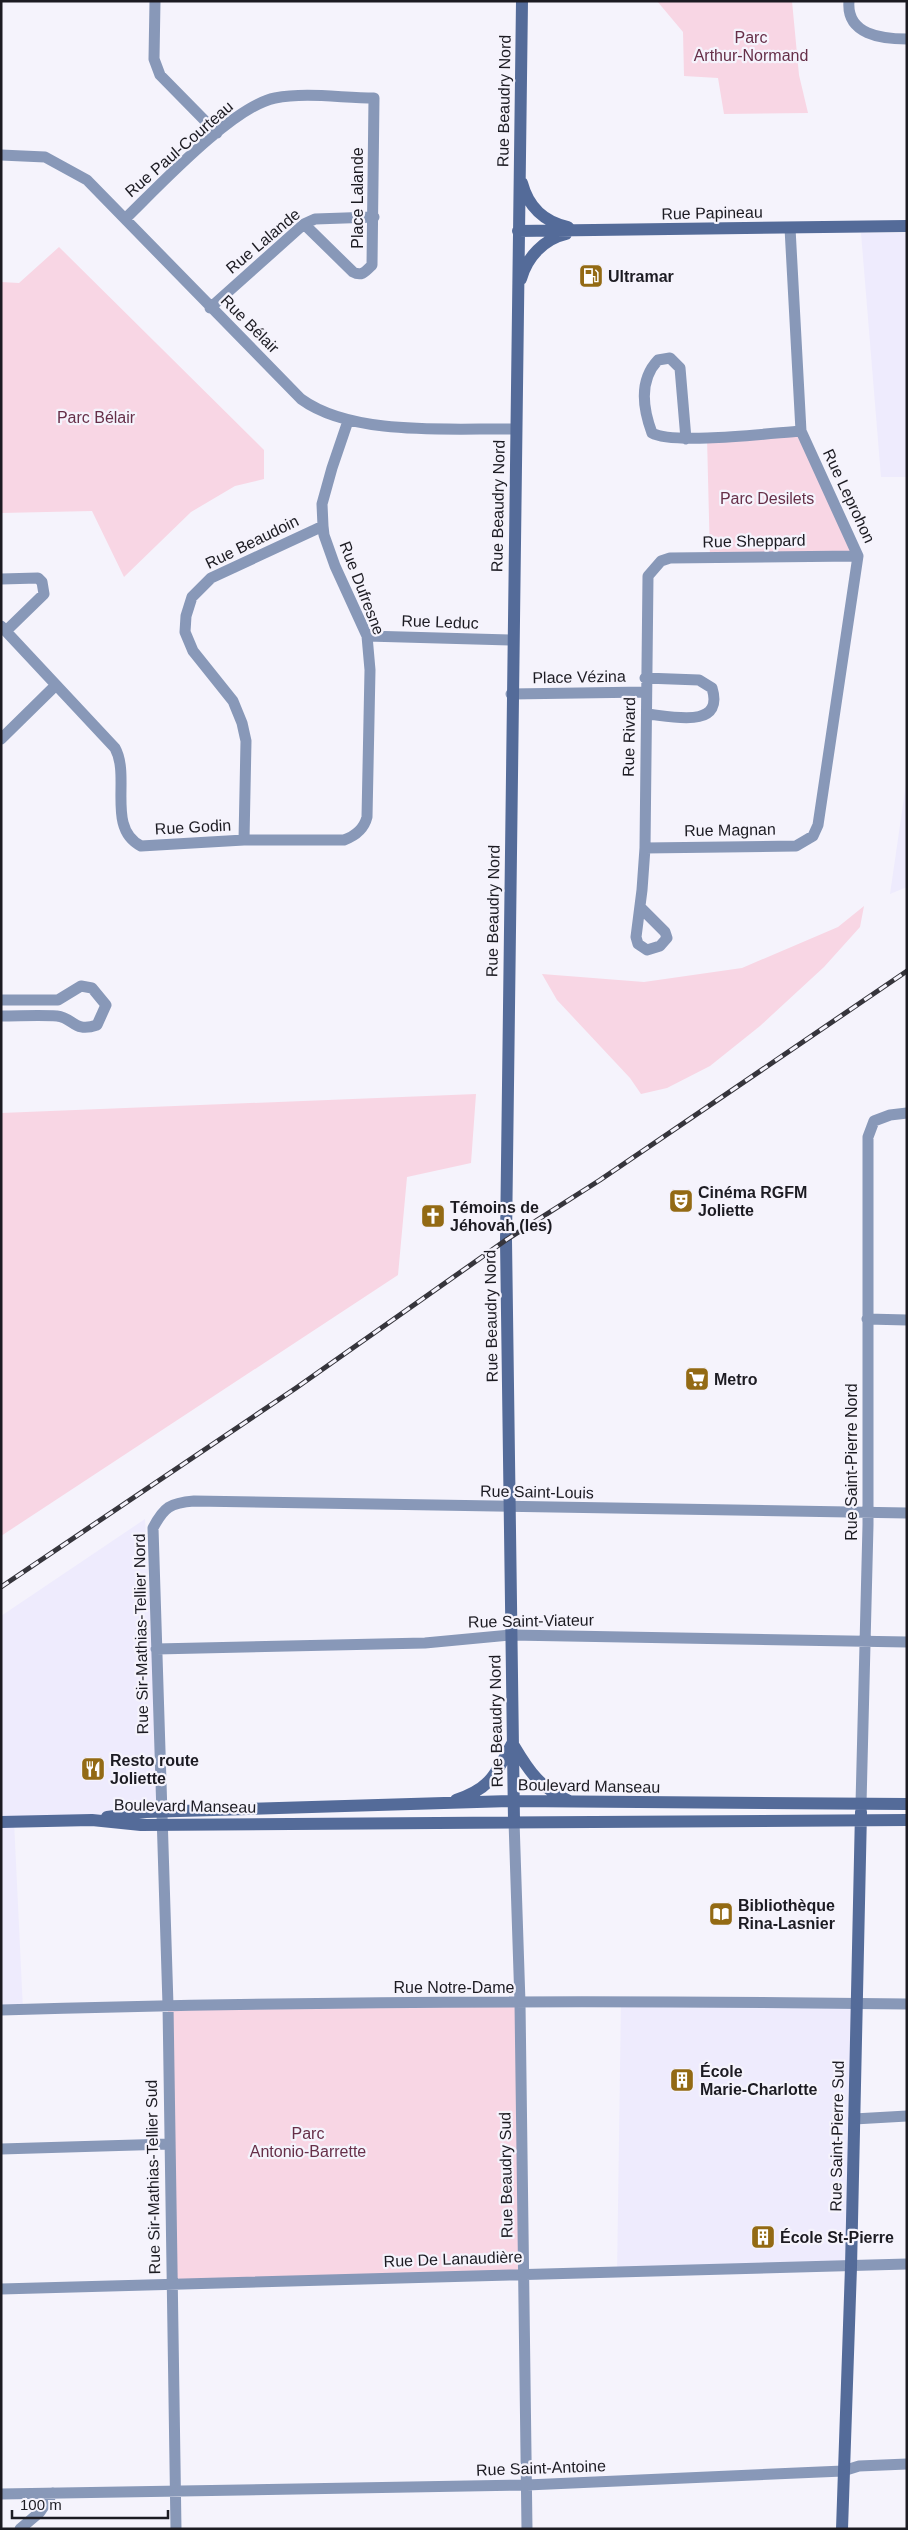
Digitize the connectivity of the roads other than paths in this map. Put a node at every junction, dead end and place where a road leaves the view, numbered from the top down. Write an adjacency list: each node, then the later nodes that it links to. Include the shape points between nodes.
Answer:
1 (154, 1): 6 (street, via 154,59 160,75)
2 (522, 1): 7 (main road, Rue Beaudry Nord)
3 (849, 1): 4 (street, via 854,24 876,37)
4 (907, 39)
5 (374, 98): 6 (street, Rue Paul-Courteau, via 275,98 260,102); 9 (street, Place Lalande)
6 (217, 133): 10 (street, Rue Paul-Courteau)
7 (520, 154): 14 (main road, via 520,175 528,201 541,215 556,224); 15 (main road, Rue Beaudry Nord)
8 (1, 155): 10 (street, Rue Bélair, via 45,157 62,164 87,180)
9 (374, 217): 11 (street, Rue Lalande, via 315,219); 11 (street, Place Lalande, via 372,265 365,273 357,274)
10 (125, 219): 17 (street, Rue Bélair)
11 (304, 224): 17 (street, Rue Lalande)
12 (907, 226): 13 (main road, Rue Papineau)
13 (790, 228): 14 (main road, Rue Papineau); 20 (street, Rue Leprohon)
14 (587, 230): 15 (main road, Rue Papineau); 16 (main road, via 561,235 535,252 524,269)
15 (518, 231): 16 (main road, Rue Beaudry Nord)
16 (517, 294): 19 (main road, Rue Beaudry Nord)
17 (210, 308): 18 (street, Rue Bélair, via 301,399 315,409)
18 (348, 422): 19 (street, Rue Bélair); 22 (street, Rue Dufresne, via 322,504)
19 (515, 429): 28 (main road, Rue Beaudry Nord)
20 (801, 431): 21 (street); 23 (street, Rue Leprohon)
21 (686, 438): 21 (street, via 680,368 670,358 658,360 649,369 645,380 652,433 659,437)
22 (323, 526): 27 (street, Rue Dufresne, via 335,566); 37 (street, Rue Beaudoin, via 211,578 192,597 186,616 185,632 193,651 233,701 242,723 246,741)
23 (858, 556): 24 (street, Rue Sheppard, via 675,558 661,561); 36 (street, Rue Leprohon, via 818,825)
24 (654, 569): 29 (street, Rue Rivard, via 648,576)
25 (1, 579): 26 (street, Rue Godin, via 38,578 44,594)
26 (4, 629): 30 (street, Rue Godin)
27 (367, 636): 28 (street, Rue Leduc); 35 (street, Rue Dufresne, via 370,687 367,817)
28 (512, 640): 32 (main road, Rue Beaudry Nord)
29 (645, 678): 31 (street, Rue Rivard); 33 (street, Place Vézina, via 699,680 712,688 715,697 711,711 694,718)
30 (56, 686): 34 (street); 37 (street, Rue Godin, via 118,753 123,821 133,842 141,846)
31 (646, 692): 32 (street, Place Vézina); 33 (street, Rue Rivard)
32 (511, 694): 45 (main road, Rue Beaudry Nord, via 506,1240)
33 (647, 714): 38 (street, Rue Rivard)
34 (1, 739)
35 (360, 830): 37 (street, Rue Godin, via 344,840)
36 (813, 836): 38 (street, Rue Magnan, via 796,846)
37 (244, 840)
38 (645, 848): 39 (street, Rue Rivard)
39 (640, 907)
40 (1, 1000): 41 (street, via 58,1000 80,986 92,988 106,1005 97,1024 87,1028 79,1028 60,1016)
41 (1, 1016)
42 (907, 1113): 43 (street, Rue Saint-Pierre Nord, via 890,1114 874,1121 868,1136)
43 (867, 1319): 44 (street); 47 (street, Rue Saint-Pierre Nord)
44 (907, 1320)
45 (510, 1507): 46 (street, Rue Saint-Louis, via 176,1502); 47 (street, Rue Saint-Louis); 49 (main road, Rue Beaudry Nord)
46 (167, 1508): 52 (street, Rue Sir-Mathias-Tellier Nord, via 153,1528)
47 (867, 1512): 48 (street, Rue Saint-Louis); 50 (street, Rue Saint-Pierre Nord)
48 (907, 1513)
49 (511, 1635): 50 (street, Rue Saint-Viateur); 52 (street, Rue Saint-Viateur, via 425,1643); 53 (main road, Rue Beaudry Nord)
50 (865, 1641): 51 (street, Rue Saint-Viateur); 56 (street, Rue Saint-Pierre Nord)
51 (907, 1642)
52 (156, 1649): 59 (street, Rue Sir-Mathias-Tellier Nord)
53 (513, 1743): 54 (main road, Rue Beaudry Nord); 55 (main road, via 533,1776 552,1792); 58 (main road, via 487,1785 476,1794)
54 (514, 1802): 55 (main road, Boulevard Manseau); 58 (main road, Boulevard Manseau); 62 (main road, Rue Beaudry Nord)
55 (574, 1803): 56 (main road, Boulevard Manseau)
56 (861, 1804): 57 (main road, Boulevard Manseau); 60 (main road, Rue Saint-Pierre Sud)
57 (907, 1804)
58 (442, 1805): 59 (main road, Boulevard Manseau)
59 (161, 1818): 62 (main road, Boulevard Manseau); 63 (main road, Boulevard Manseau, via 134,1813 92,1820); 67 (street, Rue Sir-Mathias-Tellier Sud)
60 (861, 1820): 61 (main road, Boulevard Manseau); 62 (main road, Boulevard Manseau); 65 (main road, Rue Saint-Pierre Sud)
61 (907, 1820)
62 (514, 1821): 64 (street, Rue Beaudry Sud)
63 (1, 1822)
64 (520, 2003): 65 (street, Rue Notre-Dame); 67 (street, Rue Notre-Dame); 75 (street, Rue Beaudry Sud)
65 (856, 2003): 66 (street, Rue Notre-Dame); 70 (main road, Rue Saint-Pierre Sud)
66 (907, 2004)
67 (168, 2005): 68 (street, Rue Notre-Dame); 71 (street, Rue Sir-Mathias-Tellier Sud)
68 (1, 2010)
69 (907, 2116): 70 (street)
70 (854, 2119): 74 (main road, Rue Saint-Pierre Sud)
71 (169, 2144): 72 (street); 76 (street, Rue Sir-Mathias-Tellier Sud)
72 (1, 2149)
73 (907, 2264): 74 (street, Rue De Lanaudière)
74 (851, 2266): 75 (street, Rue De Lanaudière); 79 (main road, Rue Saint-Pierre Sud)
75 (524, 2274): 76 (street, Rue De Lanaudière); 80 (street, Rue Beaudry Sud)
76 (171, 2285): 77 (street, Rue De Lanaudière); 81 (street, Rue Sir-Mathias-Tellier Sud)
77 (1, 2289)
78 (907, 2464): 79 (street, Rue Saint-Antoine, via 859,2466)
79 (844, 2471): 80 (street, Rue Saint-Antoine); 87 (main road, Rue Saint-Pierre Sud)
80 (527, 2485): 81 (street, Rue Saint-Antoine); 86 (street, Rue Beaudry Sud)
81 (175, 2492): 82 (street, Rue Saint-Antoine); 85 (street, Rue Sir-Mathias-Tellier Sud)
82 (53, 2493): 83 (street, Rue Saint-Antoine); 84 (street, via 40,2512)
83 (1, 2494)
84 (20, 2529)
85 (176, 2529)
86 (527, 2529)
87 (842, 2529)

